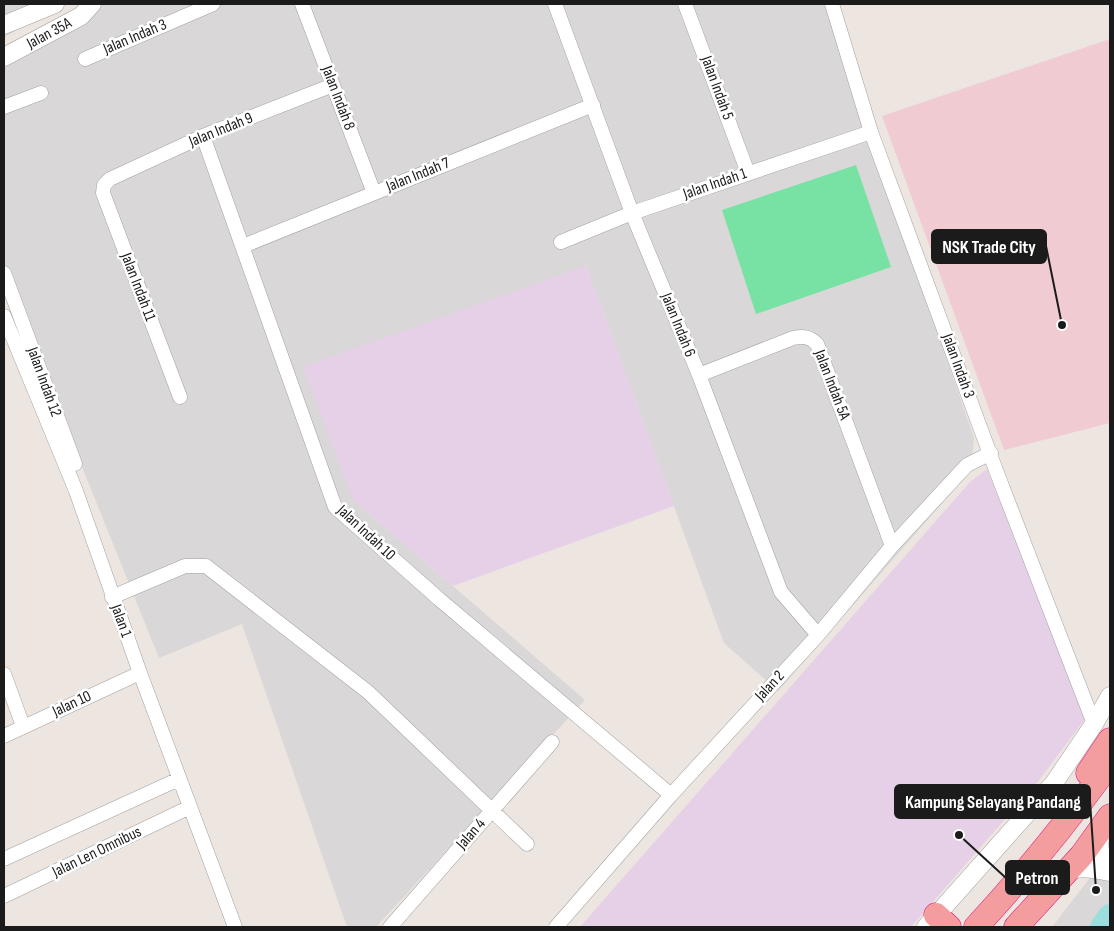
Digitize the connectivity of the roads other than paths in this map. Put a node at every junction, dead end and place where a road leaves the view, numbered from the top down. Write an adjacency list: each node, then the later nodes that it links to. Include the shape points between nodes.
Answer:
1 (55, 4): 8 (street, Jalan 35A)
2 (92, 4): 9 (street, Jalan 35A, via 81,16)
3 (213, 4): 10 (street, Jalan Indah 3)
4 (302, 4): 11 (street, Jalan Indah 8)
5 (555, 4): 13 (street, Jalan Indah 6)
6 (685, 4): 17 (street, Jalan Indah 5)
7 (832, 4): 15 (street, Jalan Indah 3)
8 (4, 25)
9 (4, 57)
10 (85, 58)
11 (333, 85): 16 (street, Jalan Indah 9); 19 (street, Jalan Indah 8)
12 (41, 93): 14 (street)
13 (593, 105): 19 (street, Jalan Indah 7); 20 (street, Jalan Indah 6)
14 (4, 107)
15 (871, 132): 17 (street, Jalan Indah 1); 27 (street, Jalan Indah 3)
16 (203, 136): 18 (street, Jalan Indah 9); 22 (street, Jalan Indah 10)
17 (748, 173): 20 (street, Jalan Indah 1)
18 (110, 179): 26 (street, Jalan Indah 11, via 104,185 103,193)
19 (374, 193): 22 (street, Jalan Indah 7)
20 (632, 213): 21 (street, Jalan Indah 1); 25 (street, Jalan Indah 6)
21 (561, 242)
22 (243, 246): 41 (street, Jalan Indah 10, via 335,507 439,600)
23 (4, 273): 28 (street, Jalan Indah 12, via 80,478)
24 (4, 316): 28 (street, Jalan 1)
25 (698, 375): 29 (street, Jalan Indah 5A, via 793,338 810,337 817,344); 31 (street, Jalan Indah 6, via 781,592)
26 (180, 397)
27 (990, 453): 29 (street, Jalan 2, via 966,465); 36 (street, Jalan Indah 3)
28 (76, 491): 30 (street, Jalan 1)
29 (892, 546): 31 (street, Jalan 2)
30 (112, 597): 32 (street, Jalan 1); 43 (street, via 185,566 206,566 368,692)
31 (818, 635): 41 (street, Jalan 2)
32 (140, 673): 35 (street, Jalan 10); 40 (street, Jalan 1)
33 (4, 674): 35 (street)
34 (1110, 696): 36 (street)
35 (23, 726): 37 (street, Jalan 10)
36 (1102, 732): 50 (highway); 51 (street, via 956,895)
37 (4, 736)
38 (552, 742): 43 (street, Jalan 4)
39 (1110, 763): 50 (highway)
40 (179, 779): 42 (street, Jalan 1); 46 (street)
41 (671, 795): 54 (street, Jalan 2)
42 (190, 807): 49 (street, Jalan Len Omnibus); 52 (street, Jalan 1)
43 (491, 810): 45 (street); 53 (street, Jalan 4)
44 (1106, 823): 47 (highway); 48 (street, via 1099,842 1100,855)
45 (527, 844)
46 (4, 859)
47 (1067, 871): 48 (street, via 1078,867); 56 (highway)
48 (1110, 872)
49 (4, 896)
50 (1004, 897): 55 (highway)
51 (937, 923)
52 (232, 926)
53 (390, 927)
54 (556, 927)
55 (976, 927)
56 (1016, 927)

